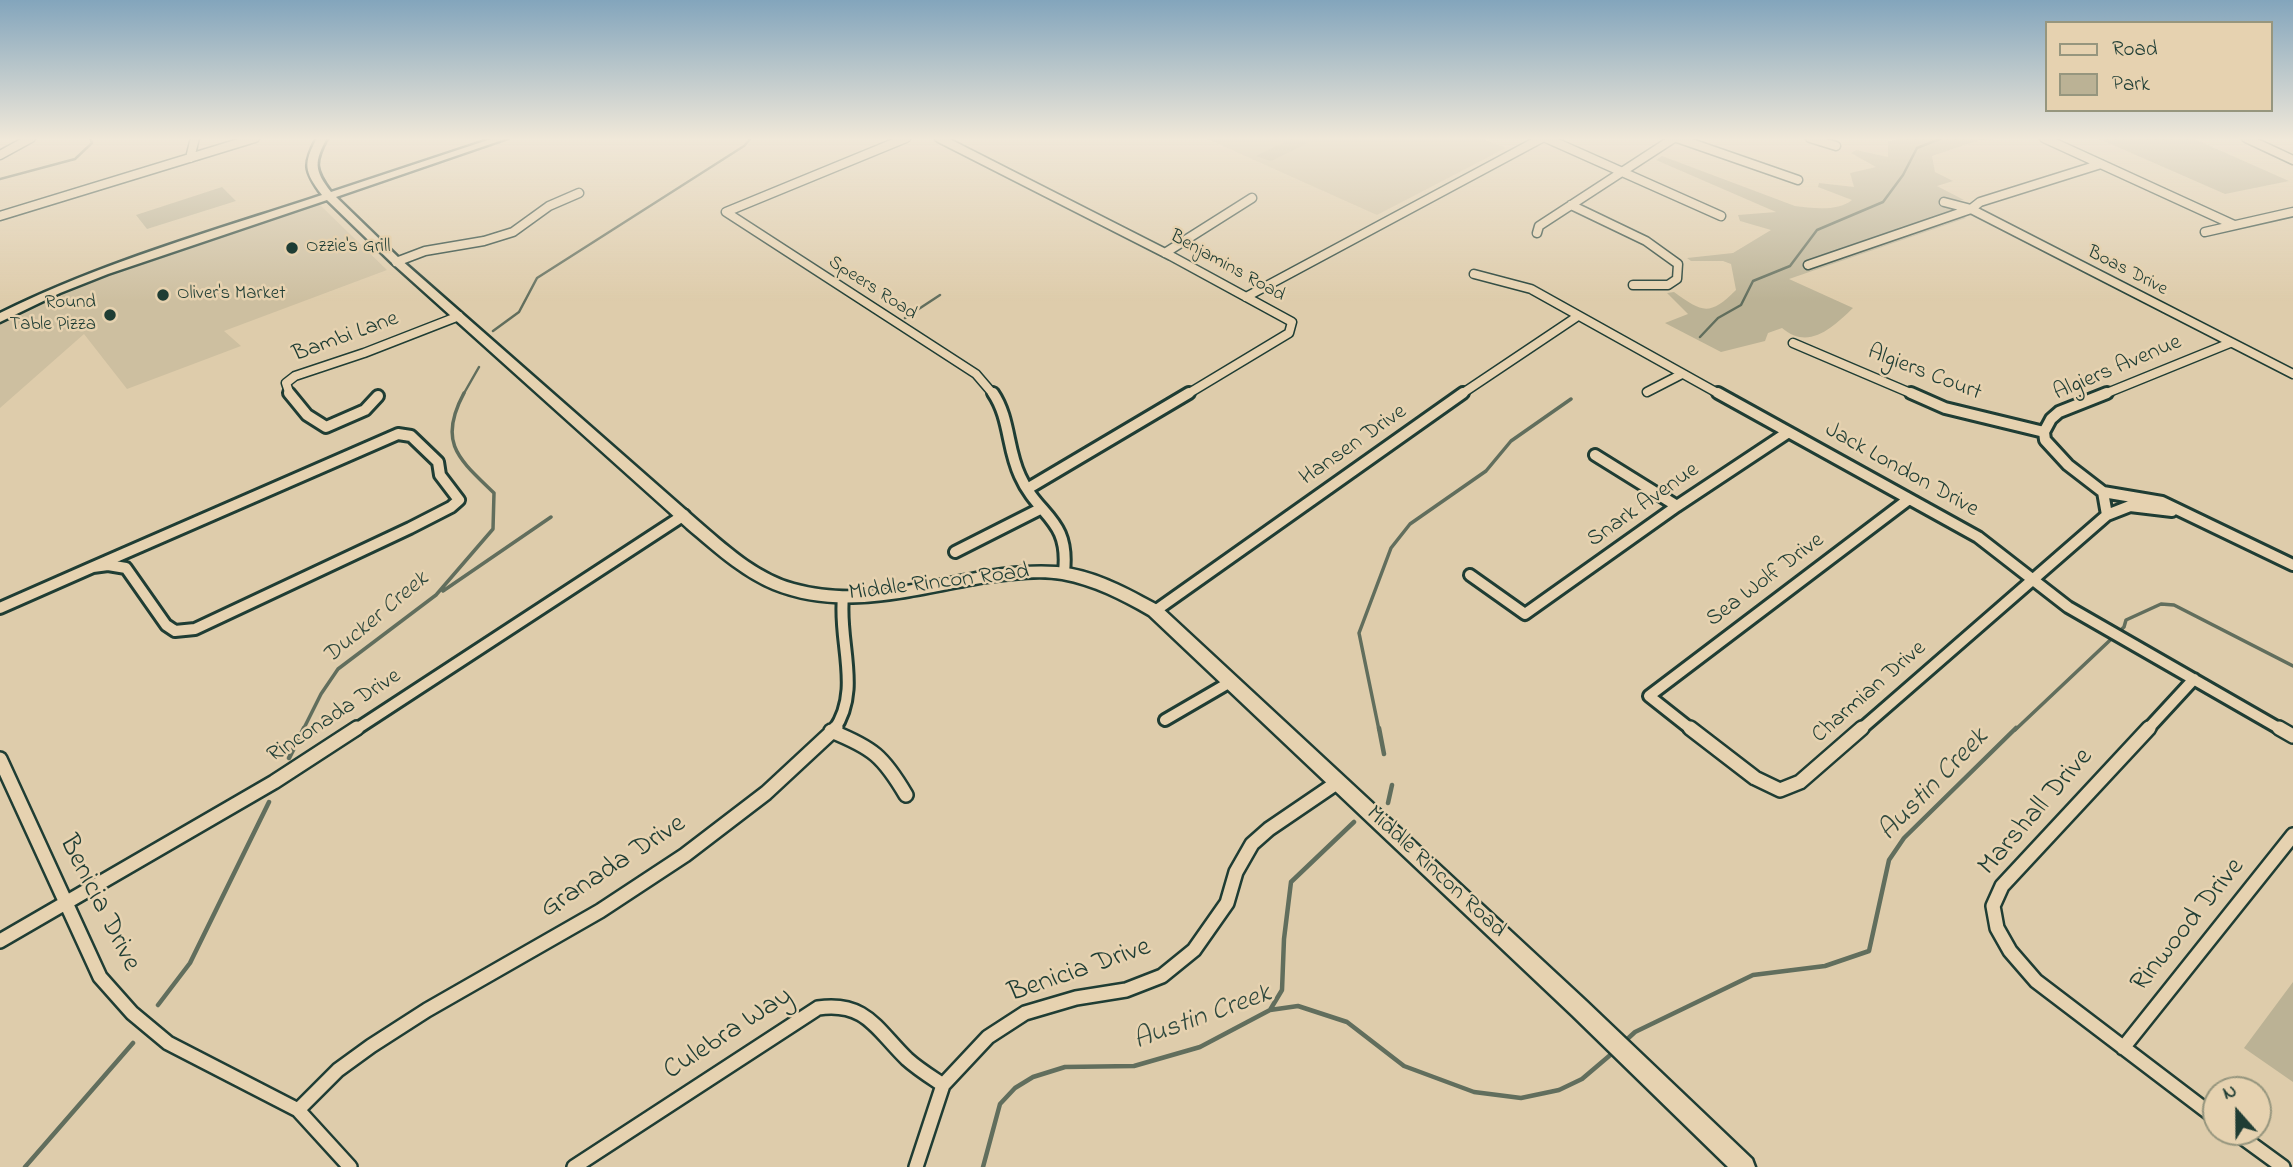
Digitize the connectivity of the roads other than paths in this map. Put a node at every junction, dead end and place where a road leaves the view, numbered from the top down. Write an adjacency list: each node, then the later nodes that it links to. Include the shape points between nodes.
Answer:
1 (77, 192): 18 (street)
2 (326, 192): 12 (street, Middle Rincon Road)
3 (335, 192): 12 (street)
4 (774, 192): 42 (street, Speers Road, via 726,212 991,387)
5 (1046, 192): 23 (street, Benjamins Road)
6 (1442, 192): 28 (street)
7 (1590, 192): 15 (street)
8 (1669, 192): 19 (street)
9 (2010, 192): 16 (street)
10 (2163, 192): 20 (street)
11 (579, 193): 24 (street, via 549,206 513,232)
12 (328, 195): 24 (street, Middle Rincon Road); 31 (street, via 83,279)
13 (1252, 198): 23 (street)
14 (1944, 202): 16 (street, Boas Drive)
15 (1571, 205): 22 (street, via 1539,226); 27 (street, via 1656,248 1677,262 1681,271 1668,285)
16 (1971, 209): 25 (street); 33 (street, Boas Drive)
17 (2293, 212): 20 (street)
18 (0, 216)
19 (1721, 216)
20 (2234, 225): 21 (street)
21 (2205, 232)
22 (1537, 233)
23 (1165, 253): 28 (street, Benjamins Road)
24 (396, 262): 29 (street, Middle Rincon Road)
25 (1808, 265)
26 (1474, 274): 30 (street, Jack London Drive, via 1531,289)
27 (1633, 285)
28 (1246, 297): 42 (street, Benjamins Road, via 1292,322 1289,332)
29 (459, 316): 37 (street, Bambi Lane, via 286,383 287,392 317,424 326,427 365,410); 47 (street, Middle Rincon Road)
30 (1578, 316): 34 (street, Jack London Drive); 58 (street, Hansen Drive)
31 (0, 318)
32 (1793, 343): 38 (street, Algiers Court, via 1945,408)
33 (2230, 343): 35 (street, Boas Drive); 38 (street, Algiers Avenue, via 2074,404 2051,419)
34 (1682, 374): 36 (street); 39 (street, Jack London Drive)
35 (2293, 374)
36 (1647, 392)
37 (379, 396)
38 (2044, 432): 41 (street, Algiers Avenue, via 2045,440)
39 (1787, 433): 44 (street, Jack London Drive); 45 (street, Snark Avenue)
40 (1595, 455): 45 (street)
41 (2081, 477): 43 (street, Charmian Drive)
42 (1027, 489): 46 (street, Speers Road)
43 (2103, 492): 48 (street, Charmian Drive, via 2153,500); 49 (street)
44 (1909, 499): 55 (street, Jack London Drive, via 1978,537); 61 (street, Sea Wolf Drive)
45 (1677, 506): 54 (street, Snark Avenue, via 1525,614)
46 (1040, 509): 50 (street); 53 (street, Speers Road, via 1063,537)
47 (684, 514): 56 (street, Middle Rincon Road, via 758,575 795,590); 69 (street, Rinconada Drive, via 274,782)
48 (2192, 514): 49 (street, Charmian Drive, via 2130,506); 51 (street, Charmian Drive)
49 (2107, 515): 55 (street, Charmian Drive)
50 (955, 552)
51 (2293, 565)
52 (93, 567): 52 (street, via 126,568 166,625 175,631 195,629 410,528 459,500 440,475 438,463 411,436 398,434); 57 (street)
53 (1064, 572): 56 (street, Middle Rincon Road, via 1003,572 884,596); 58 (street, Middle Rincon Road, via 1123,591)
54 (1470, 575)
55 (2032, 578): 59 (street, Jack London Drive, via 2067,607); 61 (street, Charmian Drive, via 1800,782 1780,790 1755,778)
56 (843, 597): 63 (street, Granada Drive, via 840,612 850,676 848,699 843,716)
57 (0, 608)
58 (1155, 611): 60 (street, Middle Rincon Road)
59 (2194, 679): 64 (street, Jack London Drive); 71 (street, Marshall Drive, via 2001,886 1993,907 1998,928 2023,968 2043,989)
60 (1232, 681): 62 (street); 66 (street, Middle Rincon Road)
61 (1649, 696)
62 (1165, 720)
63 (831, 731): 67 (street, via 862,744 889,765); 74 (street, Granada Drive, via 768,791 643,884 401,1026 342,1067)
64 (2293, 736)
65 (0, 759): 69 (street, Benicia Drive)
66 (1338, 782): 72 (street, Benicia Drive, via 1252,844 1236,872 1227,903 1194,950 1162,976 1126,990 1025,1013 988,1037); 79 (street, Middle Rincon Road)
67 (906, 795)
68 (2293, 835): 71 (street, Rinwood Drive)
69 (64, 903): 70 (street, Rinconada Drive); 74 (street, Benicia Drive, via 100,977 132,1013 168,1043)
70 (0, 941)
71 (2123, 1048): 73 (street, Marshall Drive)
72 (943, 1085): 77 (street, Culebra Way, via 907,1060 862,1012 833,1004 818,1008); 78 (street, Benicia Drive)
73 (2202, 1107)
74 (298, 1110): 76 (street, Benicia Drive)
75 (2254, 1146): 80 (street)
76 (350, 1167)
77 (574, 1167)
78 (916, 1167)
79 (1743, 1167)
80 (2283, 1167)

